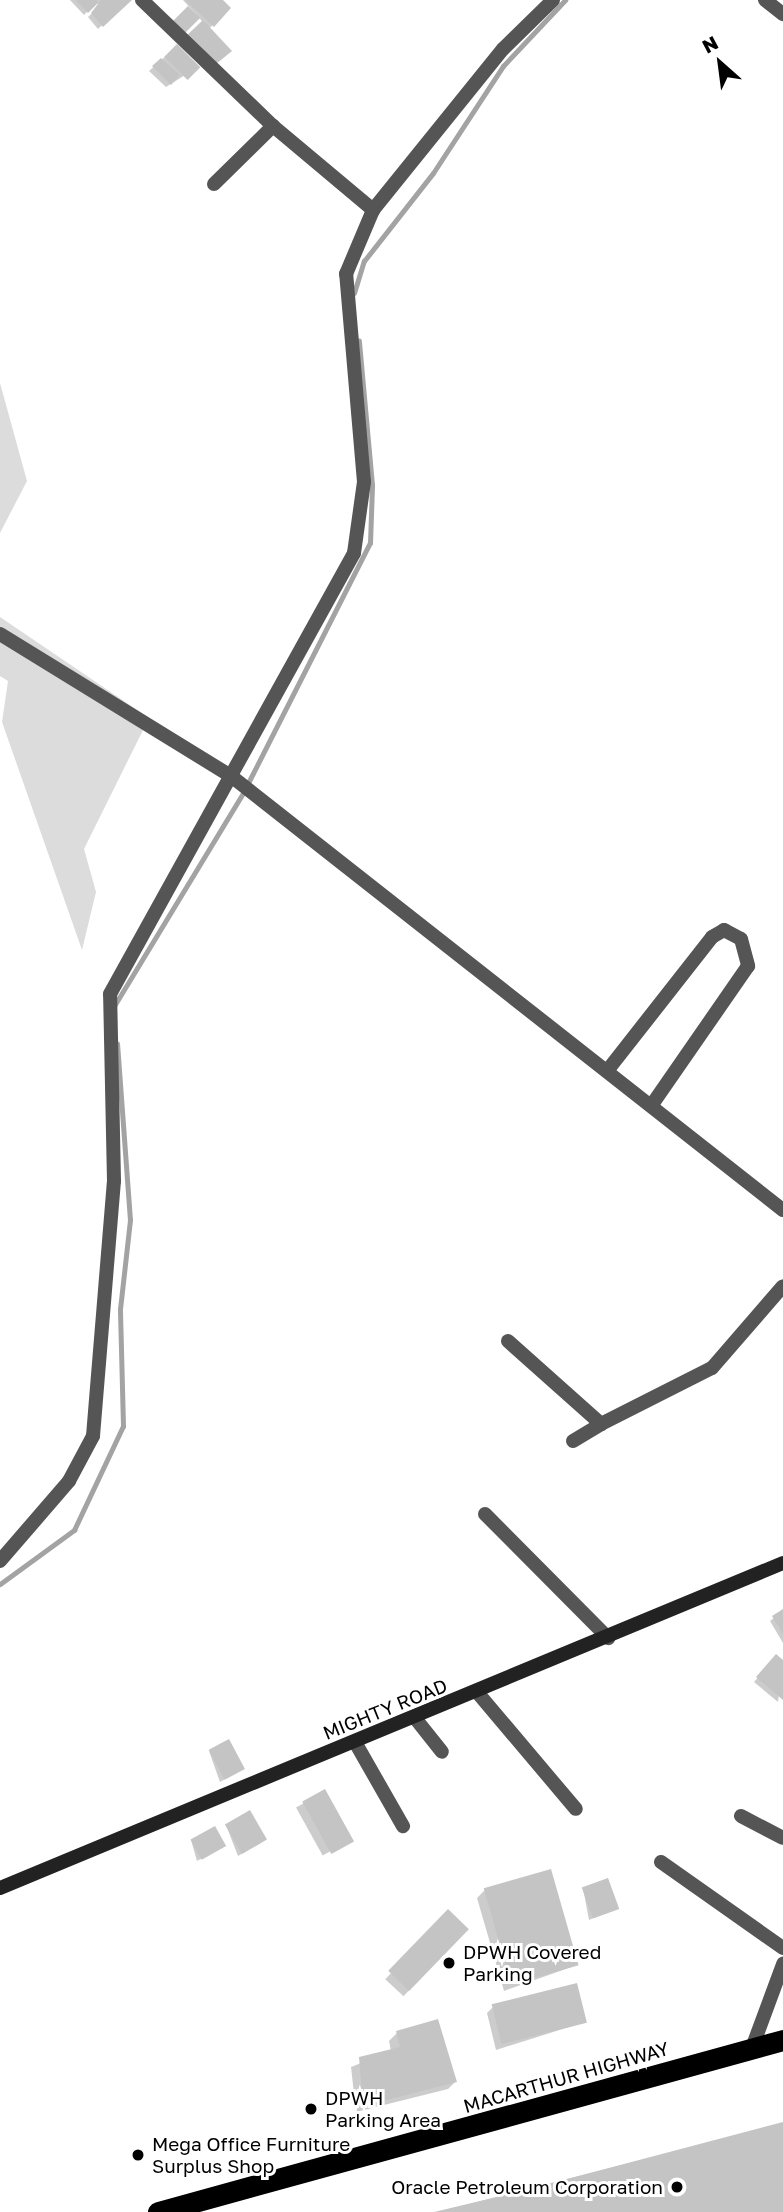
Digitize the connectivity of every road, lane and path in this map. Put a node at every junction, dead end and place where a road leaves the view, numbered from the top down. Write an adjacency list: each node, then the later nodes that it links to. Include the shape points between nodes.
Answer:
1 (142, 0): 5 (street)
2 (553, 0): 7 (street, via 503,49)
3 (765, 0): 4 (street)
4 (783, 14)
5 (273, 126): 6 (street); 7 (street)
6 (214, 184)
7 (373, 210): 9 (street, via 345,274 364,482 354,553)
8 (0, 634): 9 (street)
9 (231, 776): 10 (street); 18 (street, via 110,994 114,1181 93,1436 69,1481)
10 (607, 1071): 11 (street); 11 (street, via 712,937 724,930 741,939 748,966)
11 (650, 1106): 12 (street)
12 (783, 1210)
13 (783, 1286): 15 (street, via 712,1368)
14 (508, 1341): 15 (street)
15 (601, 1424): 16 (street)
16 (573, 1441)
17 (485, 1514): 20 (street)
18 (0, 1561)
19 (783, 1563): 20 (street, MIGHTY ROAD)
20 (608, 1638): 21 (street, MIGHTY ROAD)
21 (477, 1692): 22 (street, MIGHTY ROAD); 25 (street)
22 (415, 1718): 23 (street, MIGHTY ROAD); 24 (street)
23 (355, 1742): 27 (street); 30 (street, MIGHTY ROAD)
24 (442, 1752)
25 (576, 1809)
26 (741, 1816): 28 (street)
27 (402, 1826)
28 (783, 1838)
29 (661, 1862): 31 (street)
30 (0, 1888)
31 (783, 1948)
32 (783, 1964): 34 (street)
33 (783, 2040): 34 (highway, MACARTHUR HIGHWAY)
34 (752, 2048): 35 (highway, MACARTHUR HIGHWAY)
35 (158, 2212)

